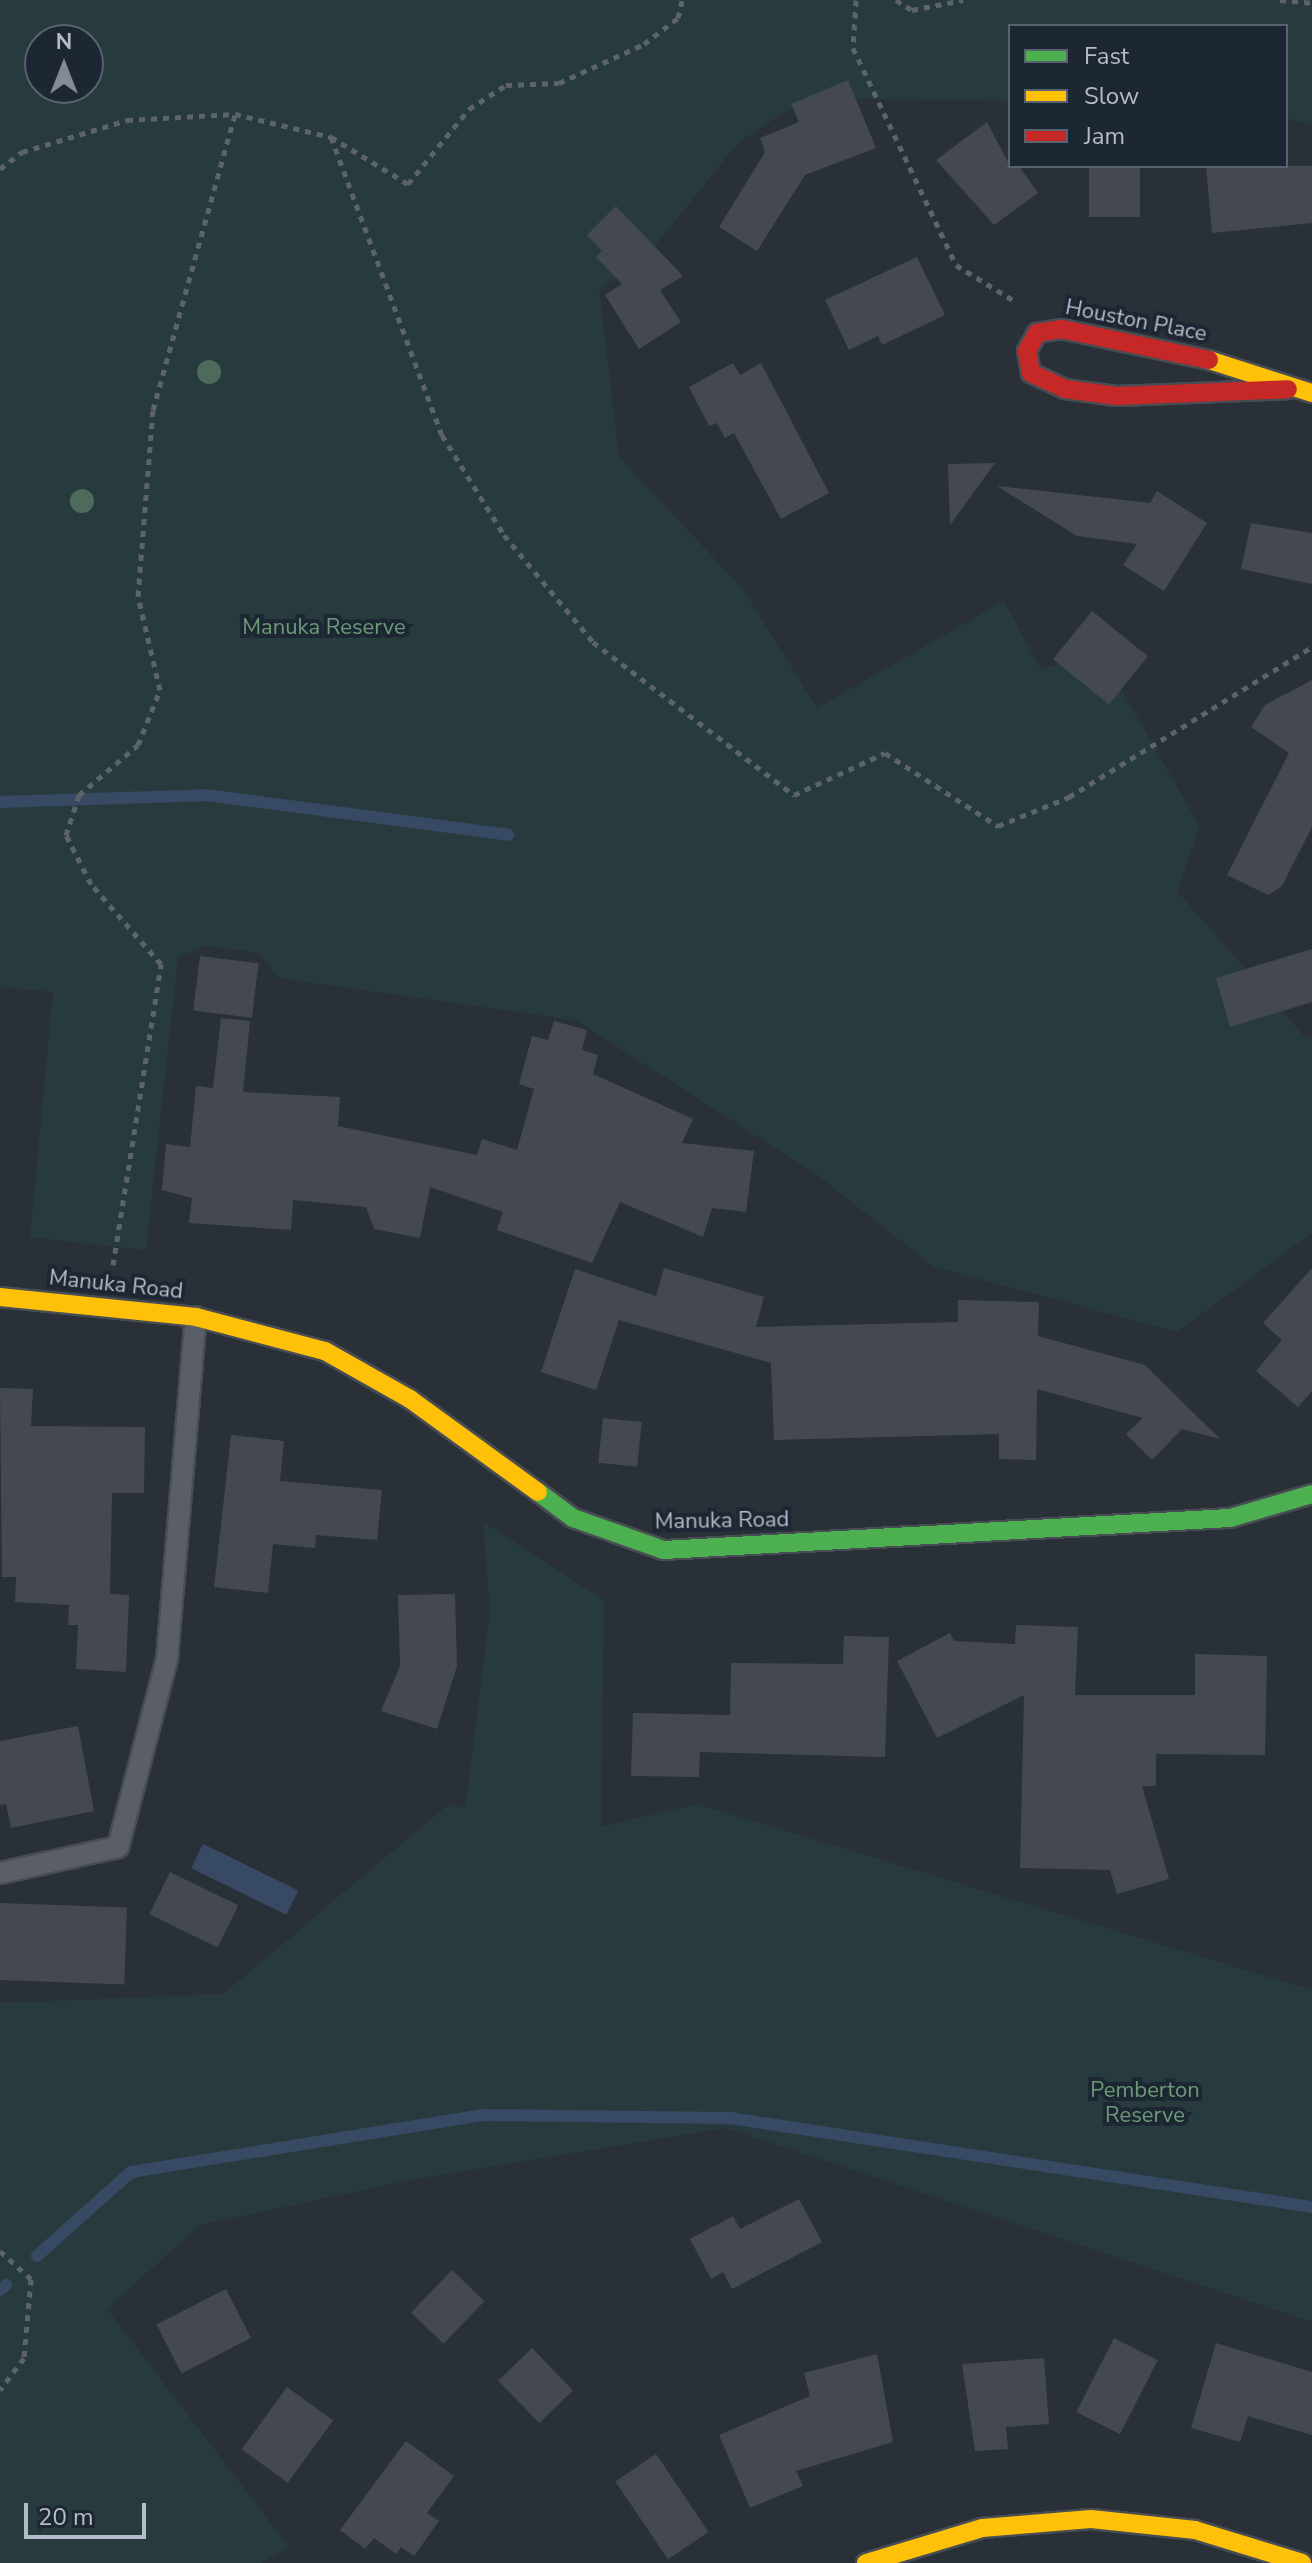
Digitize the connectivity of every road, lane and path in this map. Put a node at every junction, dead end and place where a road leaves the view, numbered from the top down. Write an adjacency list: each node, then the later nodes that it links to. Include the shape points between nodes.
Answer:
1 (682, 0): 8 (path, via 678,18 644,44 559,83 506,85 469,109 408,184)
2 (856, 0): 10 (path, via 853,48 956,265)
3 (896, 0): 4 (path, via 912,10)
4 (963, 0)
5 (1280, 0): 6 (path)
6 (1312, 3)
7 (235, 114): 8 (path); 9 (path, via 127,120 22,152); 14 (path, via 153,410 138,596 160,690 138,745 79,795 66,835 91,884 161,964)
8 (331, 137): 13 (path, via 442,435 504,535 593,642 794,795 885,753 998,826 1069,797)
9 (0, 169)
10 (1026, 308)
11 (1288, 389): 11 (street, Houston Place, via 1117,396 1065,389 1031,373 1027,351 1037,333 1062,329 1186,352); 12 (street, Houston Place)
12 (1312, 393)
13 (1312, 647)
14 (112, 1276)
15 (0, 1297): 16 (street, Manuka Road)
16 (196, 1317): 17 (street, Manuka Road, via 285,1336 372,1375 543,1500 651,1548 729,1550 1216,1520); 18 (lane, via 167,1659 118,1847)
17 (1312, 1494)
18 (0, 1873)
19 (0, 2251): 20 (path, via 31,2279 24,2358)
20 (0, 2390)
21 (866, 2563): 22 (street, via 982,2528 1091,2519 1195,2530)
22 (1302, 2563)

